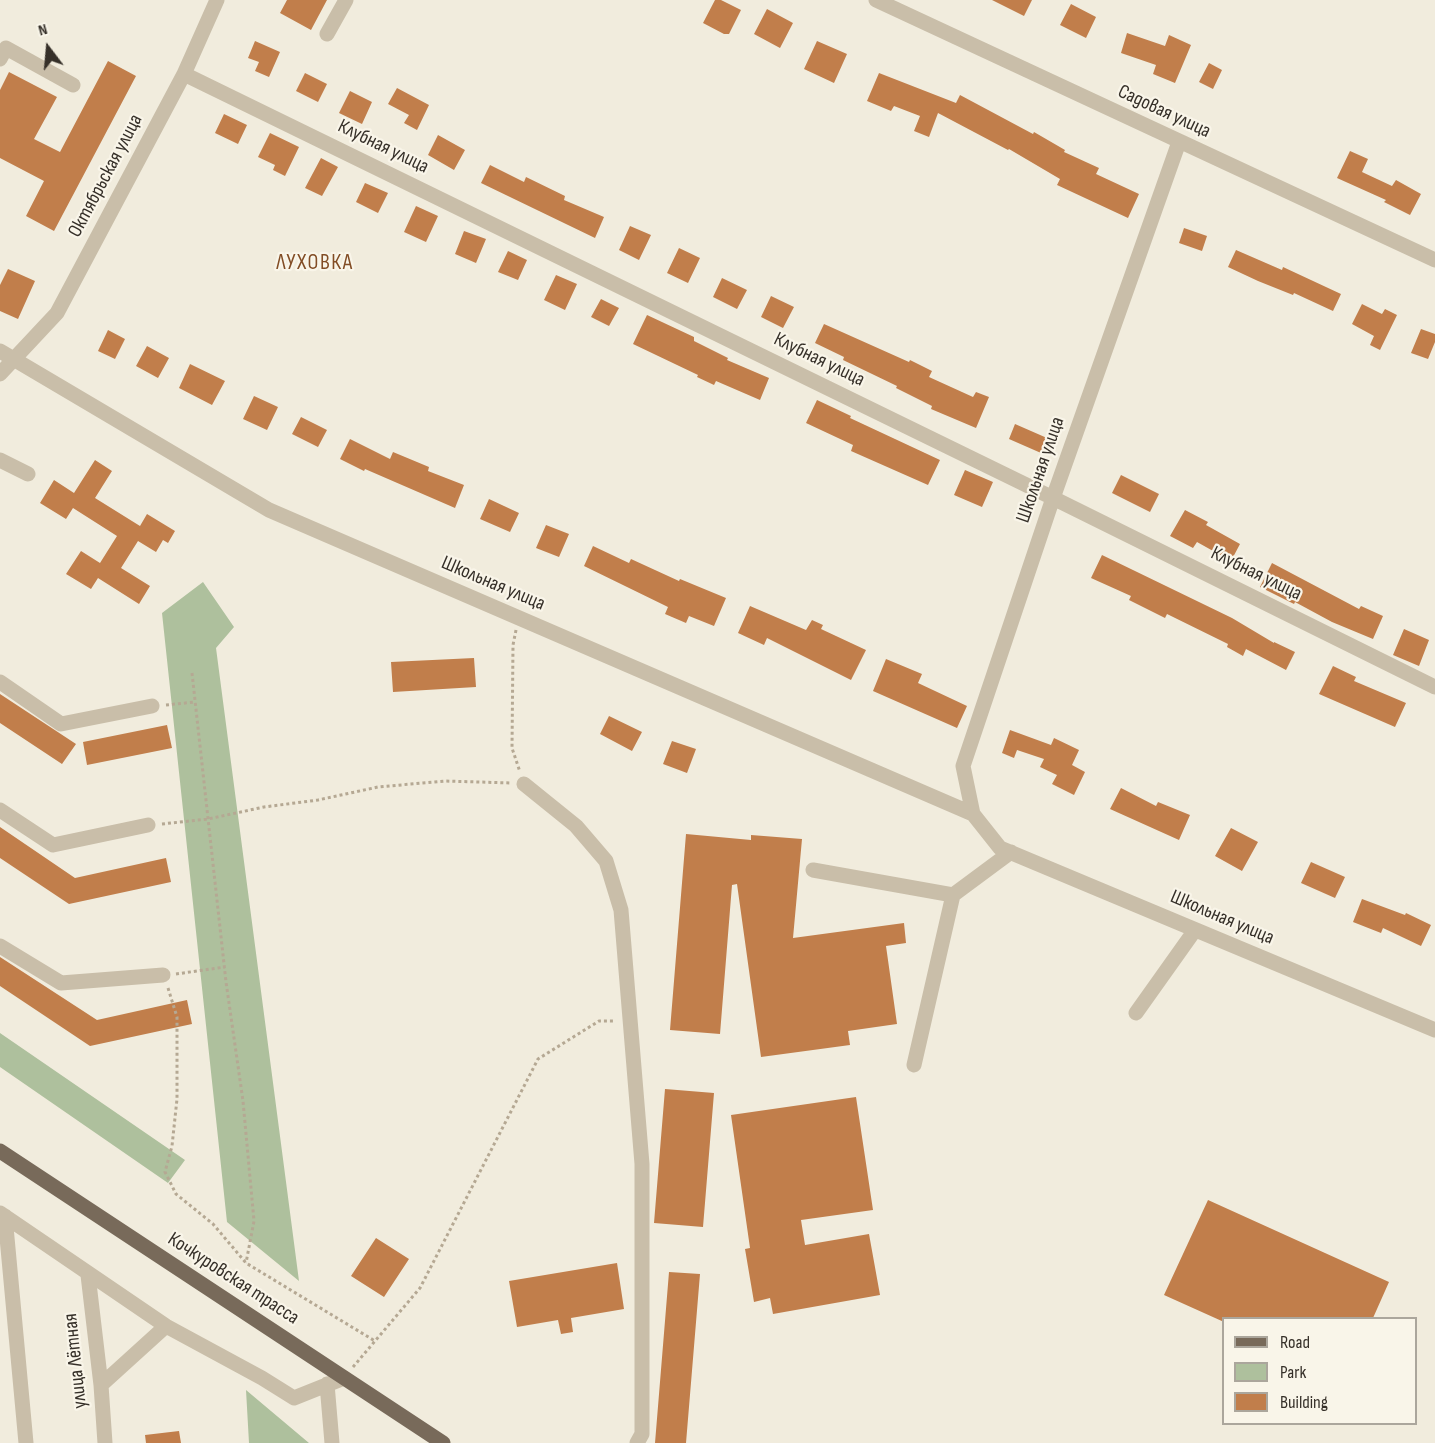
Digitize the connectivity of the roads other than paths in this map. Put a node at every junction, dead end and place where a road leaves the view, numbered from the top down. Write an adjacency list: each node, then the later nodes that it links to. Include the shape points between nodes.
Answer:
1 (217, 0): 6 (street, Октябрьская улица)
2 (346, 0): 4 (street)
3 (876, 0): 8 (street, Садовая улица)
4 (327, 34)
5 (2, 50): 7 (street)
6 (184, 74): 11 (street, Октябрьская улица, via 57,313); 15 (street, Клубная улица)
7 (73, 85)
8 (1179, 142): 9 (street, Садовая улица); 15 (street, Школьная улица)
9 (1435, 260)
10 (0, 351): 11 (street)
11 (14, 360): 12 (street, Октябрьская улица); 21 (street, Школьная улица, via 269,510)
12 (0, 374)
13 (0, 460): 14 (street)
14 (28, 474)
15 (1053, 498): 17 (street, Клубная улица); 21 (street, Школьная улица, via 963,766)
16 (0, 682): 18 (street, via 61,724)
17 (1435, 687)
18 (152, 706)
19 (524, 784): 43 (street, via 576,826 606,861 621,910 642,1164 642,1434)
20 (0, 810): 22 (street, via 53,845)
21 (973, 814): 23 (street, Школьная улица, via 1000,848)
22 (148, 825)
23 (1011, 852): 25 (street); 26 (street, Школьная улица)
24 (813, 870): 25 (street)
25 (953, 895): 31 (street)
26 (1195, 930): 29 (street); 30 (street, Школьная улица)
27 (0, 946): 28 (street, via 61,983)
28 (163, 975)
29 (1136, 1013)
30 (1435, 1030)
31 (914, 1065)
32 (0, 1151): 36 (main road, Кочкуровская трасса)
33 (2, 1214): 34 (street); 39 (street)
34 (88, 1275): 35 (street); 38 (street, улица Лётная)
35 (166, 1326): 37 (street, via 294,1398); 38 (street)
36 (344, 1378): 37 (street); 42 (main road, Кочкуровская трасса)
37 (327, 1384): 41 (street)
38 (101, 1385): 40 (street, улица Лётная)
39 (26, 1443)
40 (105, 1443)
41 (332, 1443)
42 (443, 1443)
43 (637, 1443)

